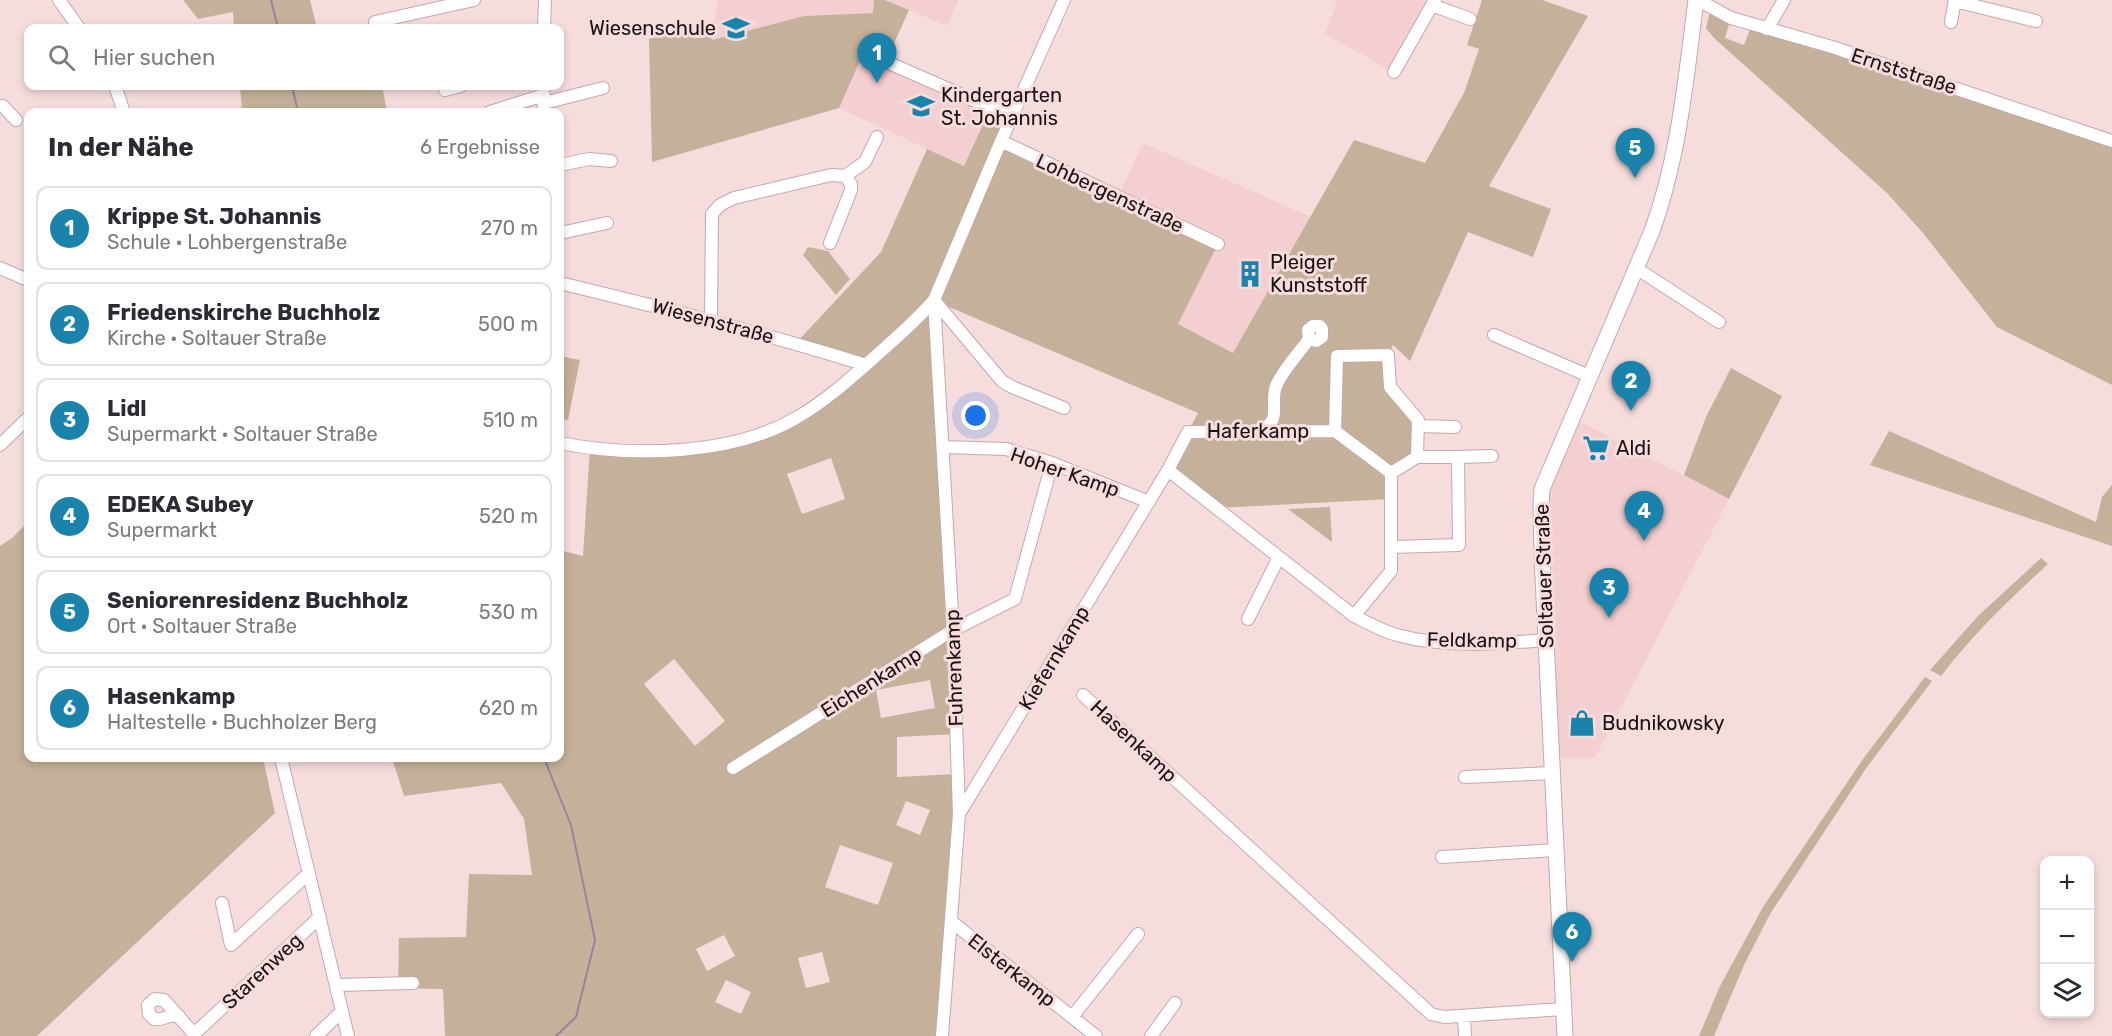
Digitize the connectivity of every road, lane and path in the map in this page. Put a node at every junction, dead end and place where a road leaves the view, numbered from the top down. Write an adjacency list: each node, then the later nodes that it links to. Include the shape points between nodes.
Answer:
1 (59, 0): 13 (street)
2 (474, 0): 11 (street)
3 (545, 0): 14 (street)
4 (1064, 0): 24 (street)
5 (1697, 0): 15 (street, Ernststraße, via 1731,18); 37 (main road, Soltauer Straße, via 1665,195)
6 (1784, 0): 15 (street)
7 (1955, 0): 10 (street); 12 (street)
8 (1433, 2): 9 (street); 17 (street)
9 (1470, 19)
10 (2036, 21)
11 (375, 22)
12 (1951, 22)
13 (76, 24)
14 (544, 24)
15 (1767, 29): 28 (street, Ernststraße)
16 (880, 59): 24 (street)
17 (1394, 72)
18 (603, 88): 20 (street)
19 (116, 90): 22 (street)
20 (544, 99): 23 (street)
21 (0, 106): 25 (street)
22 (123, 108)
23 (507, 108)
24 (1012, 117): 27 (street)
25 (16, 120)
26 (877, 137): 31 (street, via 865,162)
27 (1001, 141): 35 (street, Lohbergenstraße); 40 (street)
28 (2112, 141)
29 (610, 161): 30 (street, via 589,159)
30 (564, 164)
31 (845, 176): 34 (street, via 851,190); 41 (street, via 794,183 720,205 712,214)
32 (607, 223): 33 (street)
33 (564, 232)
34 (830, 243)
35 (1218, 244)
36 (0, 268): 38 (street)
37 (1636, 268): 42 (street); 46 (main road, Soltauer Straße)
38 (24, 278)
39 (564, 284): 41 (street, Wiesenstraße)
40 (934, 300): 45 (street); 47 (street, via 1002,381); 55 (street, Fuhrenkamp)
41 (711, 320): 45 (street, Wiesenstraße)
42 (1719, 322)
43 (1494, 335): 46 (street)
44 (1309, 339): 51 (street, via 1277,384 1270,425)
45 (866, 365): 53 (street, via 794,420 717,445 656,453)
46 (1589, 376): 68 (main road, Soltauer Straße, via 1542,489)
47 (1064, 408)
48 (24, 422): 54 (street)
49 (1418, 426): 50 (street); 52 (street, via 1418,420 1390,387 1388,355 1337,356); 56 (street)
50 (1455, 427)
51 (1258, 431): 52 (street, Haferkamp); 60 (street, Haferkamp, via 1188,432)
52 (1335, 431): 61 (street)
53 (564, 444)
54 (0, 445)
55 (943, 447): 59 (street, Hoher Kamp, via 1006,449); 67 (street, Fuhrenkamp)
56 (1417, 456): 57 (street); 61 (street)
57 (1458, 456): 58 (street); 63 (street, via 1458,545)
58 (1492, 456)
59 (1052, 463): 62 (street, Hoher Kamp); 67 (street, Eichenkamp, via 1015,599)
60 (1168, 470): 62 (street); 64 (street, Feldkamp)
61 (1391, 473): 63 (street)
62 (1149, 502): 74 (street, Kiefernkamp)
63 (1391, 547): 65 (street, via 1391,571)
64 (1279, 557): 65 (street, Feldkamp); 66 (street)
65 (1354, 616): 68 (street, Feldkamp, via 1395,634 1421,640)
66 (1248, 619)
67 (953, 630): 72 (street, Eichenkamp); 74 (street, Fuhrenkamp)
68 (1546, 640): 71 (main road, Soltauer Straße)
69 (1083, 694): 88 (street, Hasenkamp, via 1431,1014)
70 (282, 762): 77 (street)
71 (1551, 766): 73 (street); 75 (main road, Soltauer Straße)
72 (733, 768)
73 (1465, 777)
74 (959, 814): 80 (street, Fuhrenkamp)
75 (1555, 850): 76 (street); 85 (main road, Soltauer Straße)
76 (1442, 856)
77 (309, 873): 78 (street, via 231,945); 79 (street)
78 (222, 903)
79 (320, 917): 83 (street); 87 (street, Starenweg, via 194,1034)
80 (952, 922): 89 (street, Elsterkamp); 92 (street, Fuhrenkamp)
81 (1138, 934): 89 (street, Elsterkamp)
82 (413, 983): 83 (street)
83 (336, 985): 86 (street)
84 (1175, 1003): 94 (street)
85 (1563, 1009): 88 (street, Hasenkamp); 96 (main road, Soltauer Straße)
86 (342, 1011): 90 (street); 91 (street)
87 (179, 1016)
88 (1464, 1016): 95 (street)
89 (1072, 1017): 93 (street, Elsterkamp)
90 (316, 1036)
91 (348, 1036)
92 (942, 1036)
93 (1096, 1036)
94 (1151, 1036)
95 (1465, 1036)
96 (1565, 1036)

